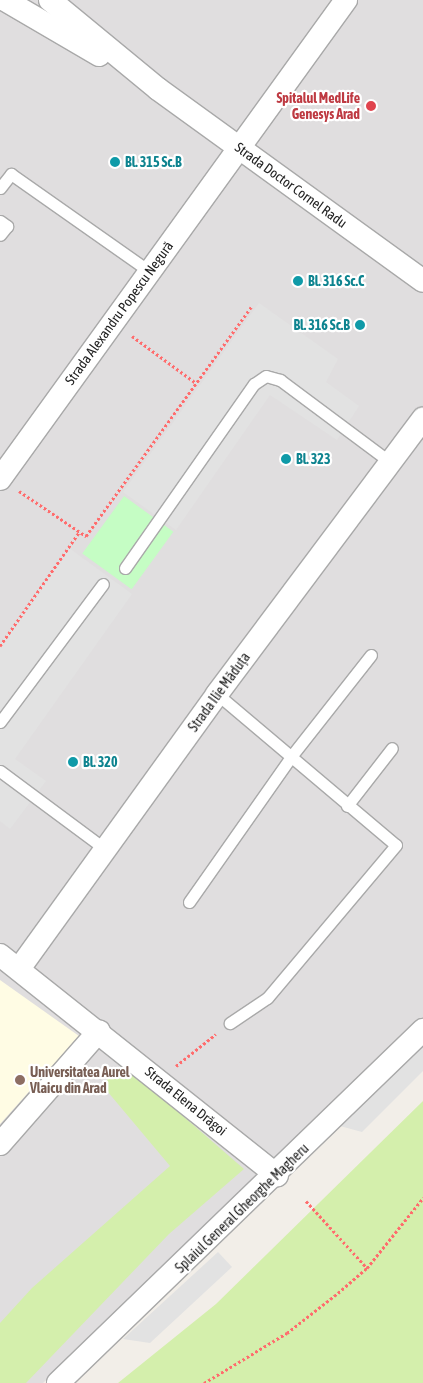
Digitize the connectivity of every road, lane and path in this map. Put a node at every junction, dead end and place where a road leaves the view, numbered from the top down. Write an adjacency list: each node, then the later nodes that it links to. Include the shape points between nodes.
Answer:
1 (5, 0): 4 (street, Strada Doctor Cornel Radu)
2 (50, 0): 4 (street, Strada Doctor Cornel Radu)
3 (346, 0): 5 (street, Strada Alexandru Popescu Negură)
4 (158, 89): 5 (street, Strada Doctor Cornel Radu)
5 (241, 149): 9 (street, Strada Alexandru Popescu Negură); 10 (street, Strada Doctor Cornel Radu)
6 (0, 188): 9 (lane, via 11,174)
7 (0, 221): 8 (lane, via 7,226)
8 (0, 235)
9 (149, 271): 12 (street, Strada Alexandru Popescu Negură)
10 (423, 281)
11 (252, 306): 13 (path)
12 (113, 321): 13 (path); 16 (street, Strada Alexandru Popescu Negură)
13 (196, 383): 17 (path, via 86,536)
14 (423, 419): 15 (street, Strada Ilie Măduța)
15 (390, 462): 18 (lane, via 280,380 266,376 254,384); 22 (street, Strada Ilie Măduța)
16 (0, 478): 17 (path)
17 (80, 532): 20 (path)
18 (125, 568)
19 (103, 584): 23 (lane)
20 (0, 646)
21 (372, 655): 25 (lane)
22 (217, 694): 25 (lane); 28 (street, Strada Ilie Măduța)
23 (0, 722)
24 (392, 748): 27 (lane)
25 (293, 754): 27 (lane); 29 (lane)
26 (0, 771): 28 (lane)
27 (347, 806): 32 (lane, via 396,845 267,998)
28 (106, 849): 31 (street, Strada Ilie Măduța)
29 (189, 902)
30 (0, 955): 31 (street, Strada Elena Drăgoi)
31 (19, 970): 34 (street, Strada Elena Drăgoi)
32 (230, 1023): 35 (path)
33 (423, 1030): 37 (street, Splaiul General Gheorghe Magheru)
34 (99, 1031): 35 (street, Strada Elena Drăgoi); 36 (street)
35 (160, 1079): 37 (street, Strada Elena Drăgoi)
36 (0, 1144)
37 (277, 1174): 41 (street, Splaiul General Gheorghe Magheru)
38 (423, 1198): 40 (path)
39 (306, 1202): 40 (path)
40 (367, 1268): 42 (path, via 287,1333)
41 (58, 1383)
42 (204, 1383)

